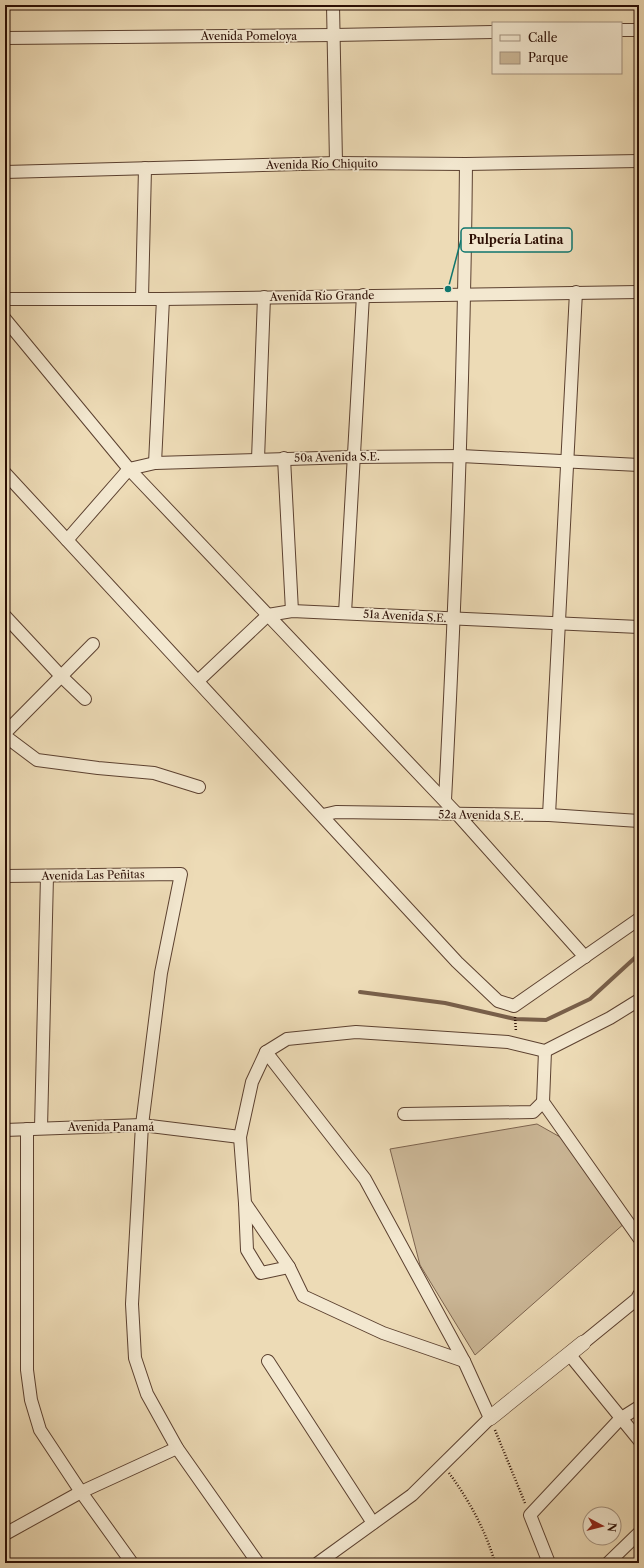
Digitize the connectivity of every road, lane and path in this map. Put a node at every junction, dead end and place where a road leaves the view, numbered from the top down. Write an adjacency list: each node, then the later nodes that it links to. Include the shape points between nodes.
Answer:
1 (333, 5): 5 (street)
2 (622, 30): 3 (street)
3 (639, 30)
4 (492, 32): 5 (street, Avenida Pomeloya)
5 (334, 35): 6 (street, Avenida Pomeloya); 8 (street)
6 (5, 38)
7 (639, 161): 9 (street, Avenida Río Chiquito)
8 (336, 164): 9 (street, Avenida Río Chiquito); 10 (street, Avenida Río Chiquito)
9 (466, 164): 15 (street)
10 (145, 168): 11 (street, Avenida Río Chiquito); 17 (street)
11 (5, 172)
12 (576, 292): 13 (street, Avenida Río Grande); 15 (street, Avenida Río Grande); 25 (street)
13 (639, 292)
14 (363, 295): 15 (street, Avenida Río Grande); 16 (street, Avenida Río Grande); 21 (street)
15 (465, 295): 22 (street)
16 (264, 297): 18 (street, Avenida Río Grande); 24 (street)
17 (142, 298): 18 (street, Avenida Río Grande); 19 (street, Avenida Río Grande)
18 (163, 298): 26 (street)
19 (5, 299)
20 (5, 318): 28 (street)
21 (353, 456): 22 (street, 50a Avenida S.E.); 23 (street, 50a Avenida S.E.); 32 (street)
22 (460, 456): 25 (street, 50a Avenida S.E.); 35 (street)
23 (284, 458): 24 (street, 50a Avenida S.E.); 31 (street)
24 (258, 459): 26 (street, 50a Avenida S.E.)
25 (567, 462): 27 (street, 50a Avenida S.E.); 36 (street)
26 (155, 463): 28 (street, 50a Avenida S.E.)
27 (639, 465)
28 (129, 469): 30 (street); 34 (street)
29 (5, 473): 30 (street)
30 (67, 540): 40 (street)
31 (292, 611): 32 (street, 51a Avenida S.E.); 34 (street, 51a Avenida S.E.)
32 (345, 613): 35 (street, 51a Avenida S.E.)
33 (5, 616): 39 (street)
34 (268, 616): 40 (street); 45 (street)
35 (454, 618): 36 (street, 51a Avenida S.E.); 45 (street)
36 (560, 623): 37 (street, 51a Avenida S.E.); 48 (street)
37 (639, 627)
38 (93, 644): 39 (street)
39 (61, 676): 41 (street); 42 (street)
40 (198, 681): 46 (street)
41 (85, 699)
42 (5, 733)
43 (5, 736): 44 (street, via 37,760 154,773)
44 (199, 787)
45 (445, 800): 47 (street)
46 (323, 815): 47 (street, 52a Avenida S.E., via 336,812); 55 (street, via 457,962 498,1001)
47 (458, 815): 48 (street, 52a Avenida S.E.); 53 (street)
48 (549, 815): 49 (street, 52a Avenida S.E.)
49 (639, 820)
50 (5, 876): 51 (street, Avenida Las Peñitas)
51 (47, 876): 61 (street, Avenida Las Peñitas, via 181,874 161,973); 62 (street)
52 (639, 919): 53 (street)
53 (585, 957): 55 (street)
54 (639, 1000): 57 (street, via 610,1018)
55 (514, 1006): 56 (path)
56 (516, 1044): 57 (street); 58 (street, via 356,1032 287,1039)
57 (544, 1051): 59 (street)
58 (266, 1052): 65 (street, via 252,1082); 73 (street, via 365,1179)
59 (543, 1102): 60 (street, via 533,1112); 67 (street)
60 (404, 1114)
61 (142, 1125): 62 (street, Avenida Panamá); 65 (street, Avenida Panamá); 78 (street, via 132,1304 135,1358 147,1394)
62 (41, 1128): 63 (street, Avenida Panamá)
63 (27, 1129): 64 (street, Avenida Panamá); 80 (street, via 27,1370 31,1400 40,1430)
64 (5, 1130)
65 (240, 1137): 66 (street)
66 (245, 1203): 68 (street); 68 (street, via 247,1250 261,1273)
67 (639, 1238)
68 (289, 1267): 73 (street, via 303,1296 383,1333)
69 (638, 1299): 70 (street)
70 (583, 1343): 71 (street)
71 (569, 1354): 75 (street); 76 (street)
72 (268, 1361): 82 (street)
73 (464, 1362): 75 (street)
74 (639, 1407): 76 (street)
75 (490, 1418): 79 (street); 81 (path)
76 (620, 1419): 77 (street); 81 (street)
77 (639, 1440)
78 (177, 1448): 80 (street); 86 (street)
79 (442, 1465): 82 (street, via 412,1495); 88 (path, via 460,1488 478,1520)
80 (82, 1492): 84 (street); 85 (street)
81 (530, 1515): 89 (street)
82 (373, 1523): 87 (street)
83 (639, 1533): 90 (street)
84 (5, 1534)
85 (132, 1563)
86 (258, 1563)
87 (318, 1563)
88 (495, 1563)
89 (549, 1563)
90 (608, 1563)

